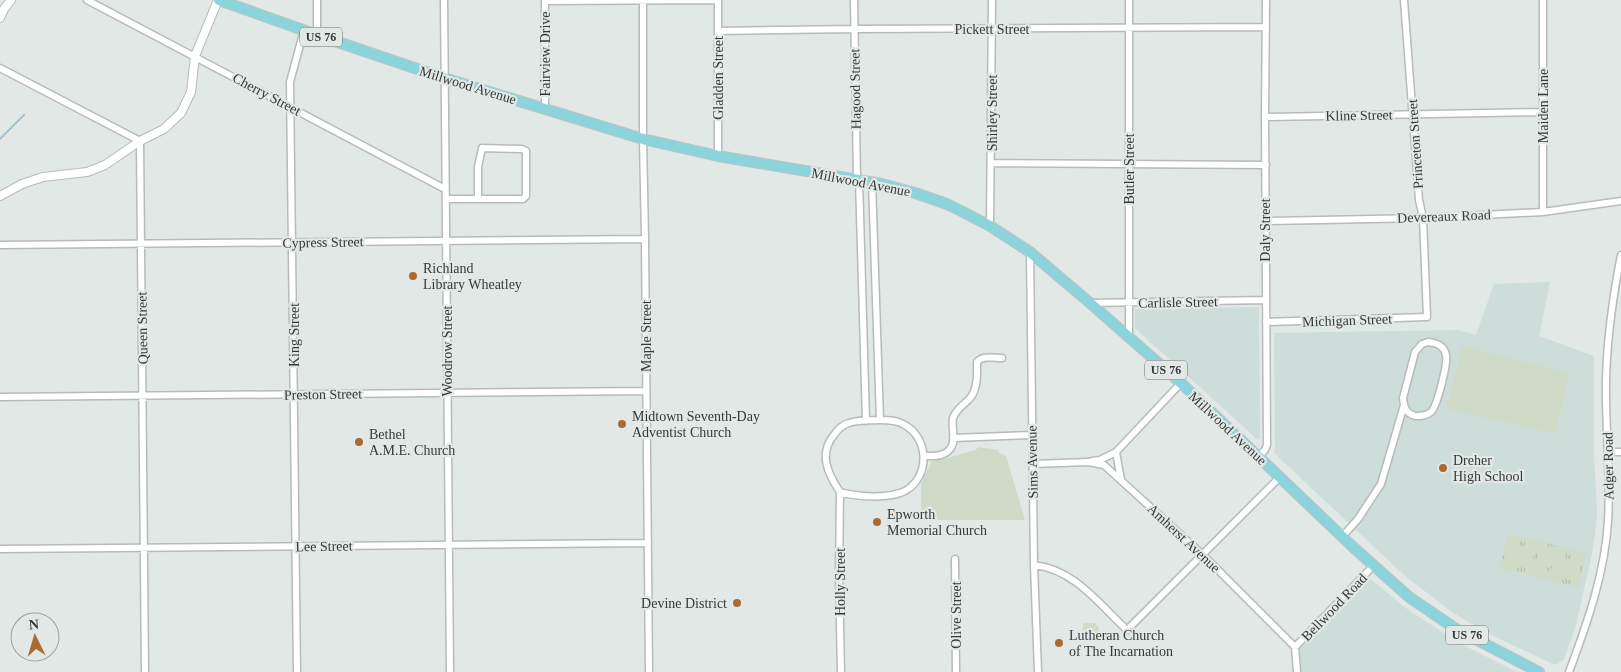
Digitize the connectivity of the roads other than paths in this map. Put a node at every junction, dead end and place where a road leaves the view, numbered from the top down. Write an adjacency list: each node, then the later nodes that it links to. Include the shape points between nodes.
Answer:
1 (11, 0): 15 (street)
2 (87, 0): 23 (street, Cherry Street)
3 (218, 0): 20 (main road, Millwood Avenue / US 76); 23 (street)
4 (317, 0): 22 (street)
5 (444, 0): 25 (street, Woodrow Street)
6 (545, 0): 7 (street); 27 (street, Fairview Drive)
7 (643, 0): 8 (street); 31 (street, Maple Street)
8 (718, 0): 21 (street, Gladden Street)
9 (854, 0): 18 (street, Hagood Street)
10 (992, 0): 19 (street, Shirley Street)
11 (1129, 0): 16 (street, Butler Street)
12 (1266, 0): 17 (street, Daly Street)
13 (1404, 0): 29 (street, Princeton Street)
14 (1543, 0): 28 (street, Maiden Lane)
15 (0, 18)
16 (1129, 27): 17 (street, Pickett Street); 19 (street, Pickett Street); 35 (street, Butler Street)
17 (1266, 27): 30 (street, Daly Street)
18 (854, 29): 19 (street, Pickett Street); 21 (street, Pickett Street); 37 (street, Hagood Street)
19 (992, 29): 34 (street, Shirley Street)
20 (304, 30): 22 (main road, Millwood Avenue / US 76); 26 (street, King Street, via 290,82)
21 (718, 32): 33 (street, Gladden Street)
22 (317, 36): 25 (main road, Millwood Avenue / US 76)
23 (195, 56): 26 (street, Cherry Street); 32 (street, via 191,92 181,113 164,129)
24 (0, 68): 32 (street)
25 (444, 78): 27 (main road, Millwood Avenue / US 76); 39 (street, Woodrow Street)
26 (290, 107): 39 (street, Cherry Street); 50 (street, King Street)
27 (545, 108): 31 (main road, Millwood Avenue / US 76)
28 (1542, 112): 29 (street, Kline Street); 44 (street, Maiden Lane)
29 (1412, 114): 30 (street, Kline Street); 45 (street, Princeton Street)
30 (1265, 117): 36 (street, Daly Street)
31 (643, 139): 33 (main road, Millwood Avenue / US 76); 48 (street, Maple Street)
32 (140, 141): 40 (street, via 105,165 87,172 43,177); 51 (street, Queen Street)
33 (718, 156): 37 (main road, Millwood Avenue / US 76)
34 (992, 163): 35 (street); 47 (street, Shirley Street)
35 (1129, 165): 36 (street); 57 (street, Butler Street)
36 (1266, 165): 46 (street, Daly Street)
37 (858, 179): 38 (main road, Millwood Avenue / US 76); 70 (street, Hagood Street)
38 (872, 182): 47 (main road, Millwood Avenue / US 76, via 946,204); 69 (street)
39 (445, 189): 41 (street, Woodrow Street)
40 (0, 196)
41 (446, 199): 42 (street); 49 (street, Woodrow Street)
42 (478, 199): 42 (street, via 523,199 526,196 526,151 482,148 478,167)
43 (1621, 201): 44 (street, Devereaux Road)
44 (1543, 212): 45 (street, Devereaux Road)
45 (1423, 218): 46 (street, Devereaux Road); 58 (street, Princeton Street)
46 (1265, 221): 55 (street, Daly Street)
47 (990, 226): 53 (main road, Millwood Avenue / US 76)
48 (645, 239): 49 (street, Cypress Street); 63 (street, Maple Street)
49 (446, 241): 50 (street, Cypress Street); 64 (street, Woodrow Street)
50 (293, 242): 51 (street, Cypress Street); 65 (street, King Street)
51 (141, 244): 52 (street, Cypress Street); 66 (street, Queen Street)
52 (0, 245)
53 (1030, 252): 56 (main road, Millwood Avenue / US 76); 71 (street, Sims Avenue)
54 (1621, 255): 74 (street, Adger Road, via 1610,317 1606,367)
55 (1266, 300): 57 (street, Carlisle Street); 59 (street, Daly Street)
56 (1090, 303): 57 (street, Carlisle Street); 60 (main road, Millwood Avenue / US 76)
57 (1129, 303): 60 (street, Butler Street)
58 (1427, 317): 59 (street, Michigan Street)
59 (1266, 322): 77 (street, Daly Street, via 1267,445)
60 (1129, 337): 62 (main road, Millwood Avenue / US 76)
61 (1002, 358): 72 (street, via 978,360 977,382 972,396 953,419)
62 (1181, 383): 73 (street); 77 (main road, Millwood Avenue / US 76)
63 (646, 390): 64 (street, Preston Street); 84 (street, Maple Street)
64 (447, 392): 65 (street, Preston Street); 85 (street, Woodrow Street)
65 (294, 394): 66 (street, Preston Street); 86 (street, King Street)
66 (142, 395): 67 (street, Preston Street); 87 (street, Queen Street)
67 (0, 397)
68 (1404, 405): 68 (street, via 1415,416 1428,414 1435,407 1446,360 1440,345 1428,342 1415,352); 83 (street, via 1381,484 1354,525)
69 (880, 420): 70 (street); 76 (street, via 894,420 911,429 922,444)
70 (866, 421): 82 (street, via 850,422 840,428 825,452 828,474)
71 (1032, 435): 72 (street); 79 (street, Sims Avenue)
72 (953, 438): 76 (street, via 951,448 944,455)
73 (1116, 452): 78 (street); 81 (street)
74 (1608, 452): 75 (street); 103 (street, Adger Road, via 1605,548 1595,596)
75 (1621, 452)
76 (925, 456): 82 (street, via 915,483 897,494 853,496)
77 (1259, 456): 80 (main road, Millwood Avenue / US 76)
78 (1088, 462): 79 (street, Amherst Avenue); 81 (street, Amherst Avenue, via 1104,465)
79 (1033, 464): 91 (street, Sims Avenue)
80 (1280, 477): 83 (main road, Millwood Avenue / US 76); 89 (street)
81 (1121, 480): 89 (street, Amherst Avenue)
82 (840, 492): 98 (street, Holly Street)
83 (1342, 537): 92 (main road, Millwood Avenue / US 76)
84 (648, 543): 85 (street, Lee Street); 97 (street, Maple Street)
85 (448, 544): 86 (street, Lee Street); 96 (street, Woodrow Street)
86 (296, 546): 87 (street, Lee Street); 95 (street, King Street)
87 (144, 548): 88 (street, Lee Street); 94 (street, Queen Street)
88 (0, 549)
89 (1203, 555): 91 (street, via 1127,630 1086,589 1060,572); 93 (street, Amherst Avenue)
90 (955, 559): 99 (street, Olive Street)
91 (1034, 565): 100 (street, Sims Avenue)
92 (1373, 566): 93 (street, Bellwood Road); 102 (main road, Millwood Avenue / US 76, via 1435,616)
93 (1295, 647): 101 (street)
94 (145, 672)
95 (296, 672)
96 (450, 672)
97 (649, 672)
98 (841, 672)
99 (956, 672)
100 (1038, 672)
101 (1297, 672)
102 (1539, 672)
103 (1569, 672)

